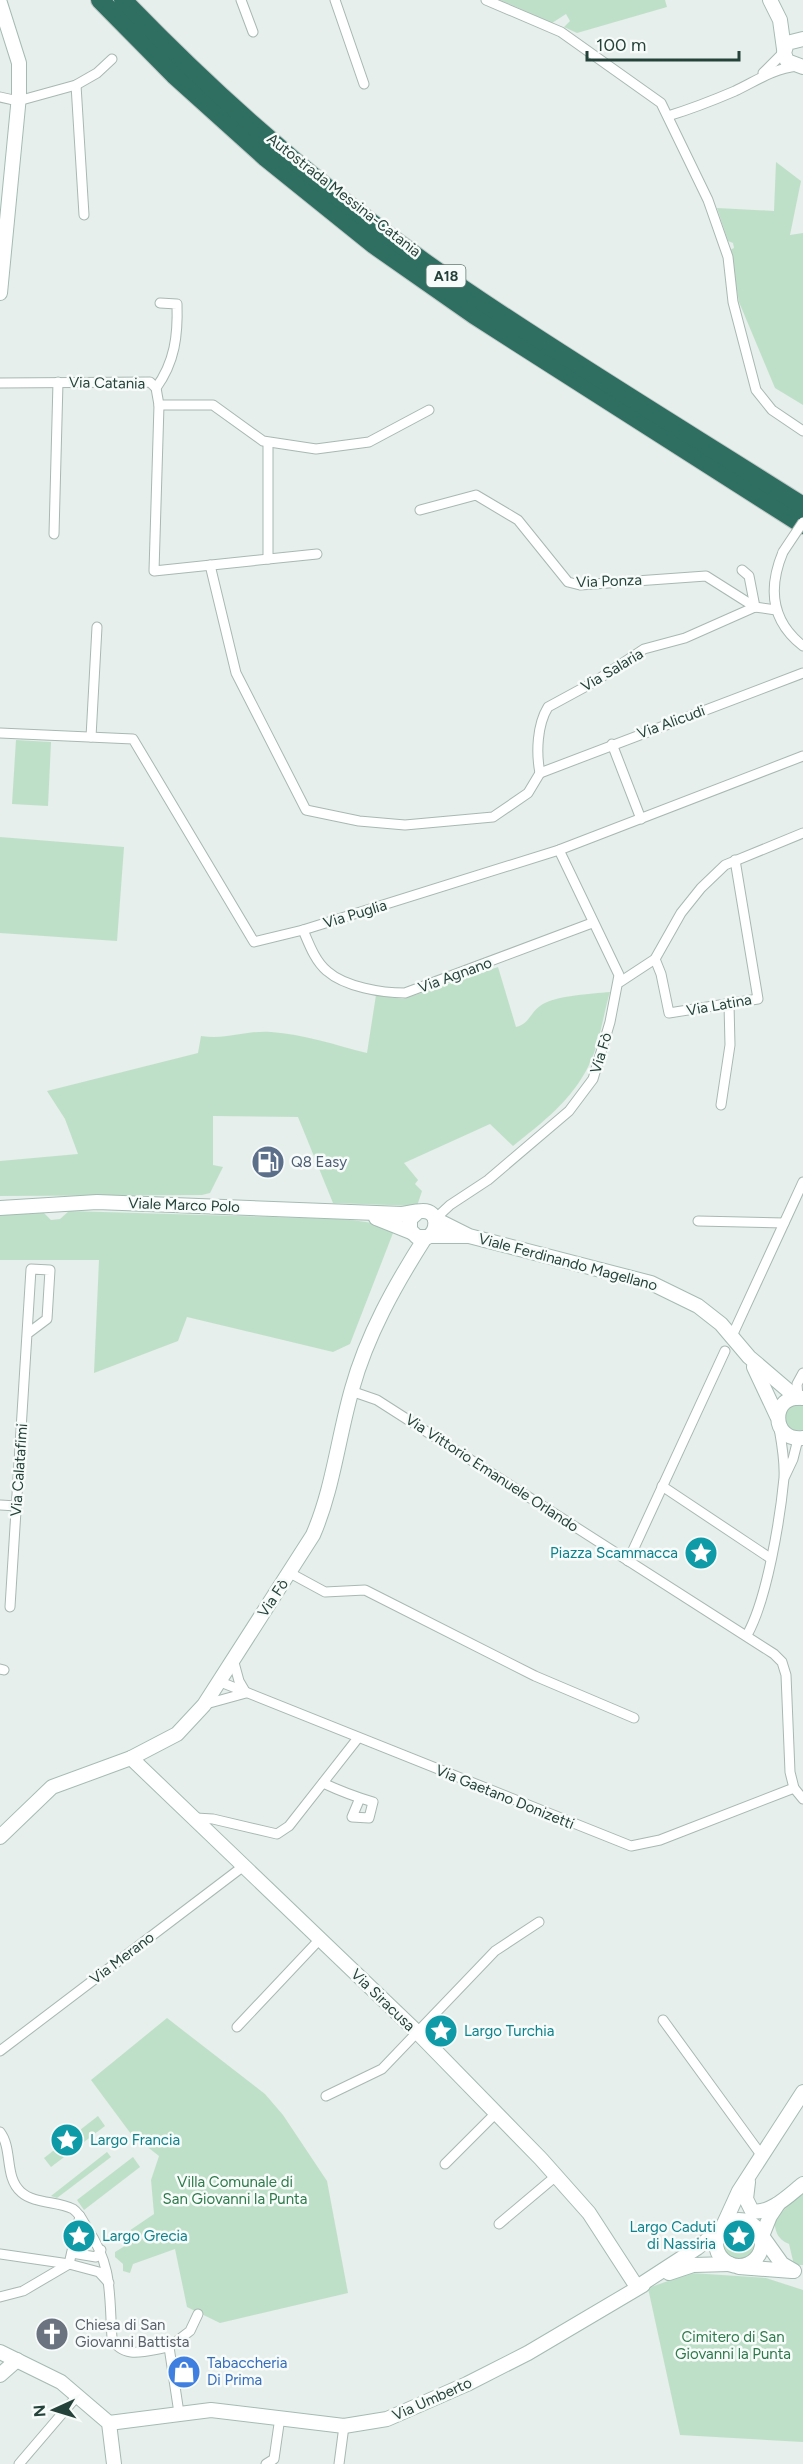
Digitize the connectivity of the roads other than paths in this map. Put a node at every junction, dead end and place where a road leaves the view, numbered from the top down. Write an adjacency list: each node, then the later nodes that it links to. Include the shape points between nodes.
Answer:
1 (99, 0): 21 (highway, Autostrada Messina-Catania / A18, via 266,158)
2 (123, 0): 31 (highway, Autostrada Messina-Catania / A18, via 253,124 383,231 480,301)
3 (241, 0): 9 (street)
4 (335, 0): 15 (street)
5 (486, 0): 19 (street, via 561,32 648,92)
6 (770, 0): 8 (street)
7 (0, 3): 18 (street, via 19,63)
8 (780, 20): 10 (street); 11 (street)
9 (253, 32)
10 (802, 39): 11 (street, via 792,40)
11 (784, 50): 13 (street, via 787,61); 14 (street)
12 (112, 59): 16 (street, via 98,73)
13 (801, 67): 14 (street, via 784,67)
14 (759, 77): 19 (street, via 738,90)
15 (364, 84)
16 (76, 85): 18 (street); 20 (street)
17 (0, 97): 18 (street)
18 (18, 101): 22 (street)
19 (668, 116): 29 (street, via 708,200 728,258 742,345 756,390 772,410)
20 (84, 214)
21 (415, 273): 33 (highway); 34 (highway, Autostrada Messina-Catania / A18, via 474,315)
22 (0, 293)
23 (160, 303): 26 (street, via 177,304 178,334)
24 (58, 382): 25 (street, Via Catania); 26 (street, Via Catania, via 150,382); 35 (street)
25 (0, 383)
26 (156, 388): 27 (street, Via Catania)
27 (159, 405): 30 (street, Via Catania, via 213,405); 38 (street, via 154,571)
28 (429, 410): 30 (street, Via Catania, via 369,442 316,449)
29 (803, 431)
30 (268, 443): 37 (street)
31 (803, 506)
32 (420, 510): 40 (street, Via Ponza, via 476,495 518,520 568,582 580,585 706,576)
33 (803, 515)
34 (803, 523): 41 (street, bridge, via 783,552 773,585)
35 (54, 534)
36 (318, 554): 37 (street)
37 (268, 559): 38 (street)
38 (210, 565): 49 (street, via 236,673 306,810 405,825 493,817 528,793)
39 (742, 570): 40 (street, via 749,576)
40 (755, 607): 41 (street); 49 (street, Via Salaria, via 685,638 644,649 548,707 543,714 537,752)
41 (776, 610): 43 (street, via 789,633)
42 (98, 627): 46 (street)
43 (803, 646)
44 (803, 673): 47 (street, Via Alicudi)
45 (0, 733): 46 (street, Via Puglia)
46 (92, 737): 55 (street, Via Puglia, via 133,739 254,942)
47 (612, 744): 49 (street, Via Alicudi); 50 (street)
48 (803, 756): 50 (street, Via Puglia)
49 (540, 773)
50 (641, 819): 52 (street, Via Puglia)
51 (803, 833): 53 (street)
52 (559, 850): 54 (street); 55 (street, Via Puglia)
53 (735, 860): 56 (street, via 701,888 681,913); 58 (street, Via Latina, via 758,999)
54 (592, 923): 55 (street, Via Agnano, via 405,993 349,982 328,973 318,962); 57 (street)
55 (303, 930)
56 (655, 959): 57 (street); 58 (street, Via Latina, via 669,1013)
57 (620, 982): 63 (street, Via Fò, via 593,1079 569,1112 488,1180 450,1205)
58 (729, 1004): 59 (street, via 730,1045)
59 (721, 1105)
60 (803, 1182): 65 (street)
61 (2, 1208): 62 (street, Viale Marco Polo, via 107,1203)
62 (363, 1213): 63 (street, Viale Marco Polo); 66 (street)
63 (427, 1214): 66 (street, via 435,1230); 66 (street, via 409,1222); 67 (street)
64 (698, 1221): 65 (street)
65 (784, 1223): 69 (street)
66 (420, 1235): 67 (street); 73 (street, Via Fò, via 365,1346)
67 (469, 1236): 69 (street, Viale Ferdinando Magellano, via 651,1282 698,1306)
68 (27, 1334): 68 (street, Via Calatafimi, via 31,1269 50,1270 47,1319); 81 (street, Via Calatafimi)
69 (732, 1336): 71 (street, Viale Ferdinando Magellano)
70 (725, 1350): 79 (street)
71 (749, 1357): 74 (street); 75 (street)
72 (803, 1373): 74 (street, via 797,1384)
73 (351, 1391): 83 (street, Via Vittorio Emanuele Orlando, via 378,1400); 84 (street, Via Fò, via 322,1514)
74 (799, 1398): 75 (street, via 784,1402)
75 (778, 1422): 76 (street, via 787,1436); 78 (street)
76 (801, 1439): 77 (street)
77 (798, 1457): 78 (street)
78 (784, 1478): 82 (street)
79 (662, 1486): 82 (street); 83 (street)
80 (0, 1505): 81 (street)
81 (17, 1506): 85 (street, Via Calatafimi)
82 (770, 1558): 86 (street)
83 (628, 1561): 86 (street, Via Vittorio Emanuele Orlando)
84 (290, 1573): 87 (street, Via Fò); 91 (street, via 325,1592 365,1590 535,1676)
85 (10, 1607)
86 (747, 1635): 95 (street, Via Vittorio Emanuele Orlando, via 782,1662 786,1675)
87 (233, 1658): 88 (street, Via Fò); 89 (street)
88 (218, 1681): 89 (street, Via Gaetano Donizetti); 90 (street, Via Fò)
89 (246, 1693): 90 (street); 92 (street, Via Gaetano Donizetti)
90 (204, 1705): 93 (street, Via Fò, via 177,1734)
91 (634, 1718)
92 (358, 1738): 94 (street); 95 (street, Via Gaetano Donizetti, via 631,1846 660,1840)
93 (131, 1758): 98 (street, Via Siracusa); 99 (street, Via Fò, via 52,1787)
94 (323, 1783): 96 (street); 98 (street, via 290,1826 277,1834)
95 (794, 1788): 97 (street)
96 (360, 1798)
97 (803, 1798)
98 (196, 1818): 100 (street, Via Siracusa)
99 (0, 1837)
100 (244, 1865): 102 (street, Via Siracusa); 106 (street, Via Merano)
101 (539, 1922): 105 (street, via 495,1951)
102 (320, 1939): 104 (street); 105 (street, Via Siracusa)
103 (663, 2020): 112 (street)
104 (237, 2027)
105 (416, 2031): 108 (street, via 382,2069); 109 (street, Via Siracusa)
106 (0, 2051)
107 (803, 2092): 112 (street)
108 (326, 2096)
109 (496, 2113): 114 (street); 115 (street, Via Siracusa)
110 (0, 2132): 113 (street, via 7,2143)
111 (0, 2146): 113 (street)
112 (762, 2156): 116 (street)
113 (8, 2157): 120 (street, via 19,2191 71,2208)
114 (445, 2164)
115 (556, 2176): 121 (street); 131 (street, Via Siracusa, via 589,2213)
116 (748, 2180): 119 (street); 122 (street)
117 (803, 2184): 118 (street)
118 (780, 2202): 119 (street); 123 (street)
119 (749, 2215): 122 (street); 123 (street)
120 (80, 2216): 124 (street); 125 (street)
121 (499, 2224)
122 (721, 2228): 128 (street, via 716,2237 718,2253); 131 (street)
123 (762, 2236): 128 (street, via 757,2258 752,2263); 129 (street, via 782,2264)
124 (101, 2250): 125 (street, via 96,2257); 130 (street)
125 (72, 2253): 127 (street)
126 (0, 2254): 127 (street)
127 (69, 2264): 130 (street, via 99,2272); 132 (street, via 23,2291)
128 (734, 2265): 129 (street, Via Umberto); 131 (street, Via Umberto, via 693,2265)
129 (799, 2271)
130 (109, 2283): 134 (street, via 116,2347 123,2352)
131 (637, 2287): 142 (street, Via Umberto, via 467,2385 387,2419)
132 (0, 2297)
133 (198, 2314): 134 (street, via 190,2331)
134 (169, 2347): 139 (street)
135 (0, 2352): 136 (street)
136 (17, 2360): 137 (street); 138 (street)
137 (0, 2375)
138 (78, 2395): 141 (street); 143 (street)
139 (179, 2413): 140 (street, Via Umberto, via 228,2410); 141 (street, Via Umberto)
140 (280, 2417): 142 (street, Via Umberto); 145 (street, via 274,2459)
141 (109, 2423): 144 (street)
142 (344, 2426): 146 (street)
143 (19, 2464)
144 (114, 2464)
145 (266, 2464)
146 (339, 2464)

